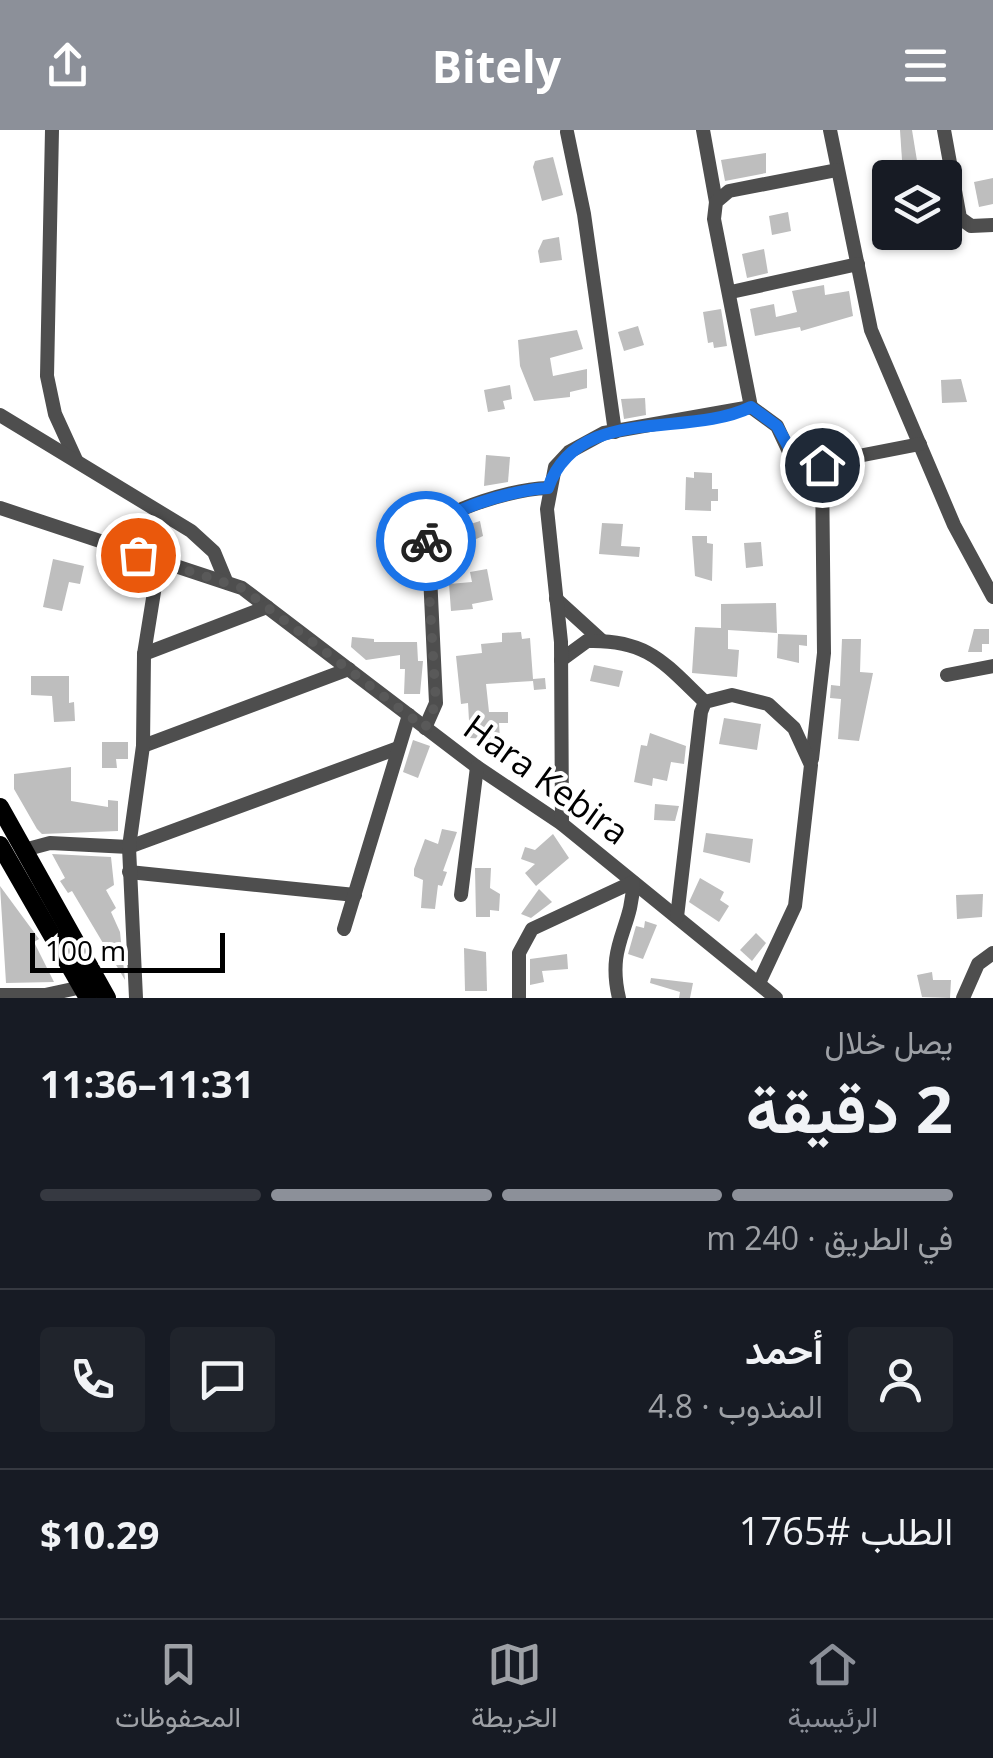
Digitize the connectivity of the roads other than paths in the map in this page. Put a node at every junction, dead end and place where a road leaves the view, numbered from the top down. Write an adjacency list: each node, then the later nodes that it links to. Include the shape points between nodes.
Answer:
1 (52, 130): 15 (street, via 47,376 54,414)
2 (702, 130): 7 (street)
3 (830, 130): 6 (street)
4 (944, 130): 8 (street, via 960,218 970,226)
5 (568, 132): 13 (street)
6 (837, 170): 7 (street, via 729,191); 9 (street)
7 (716, 202): 10 (street)
8 (993, 225)
9 (858, 264): 10 (street); 14 (street, via 871,330)
10 (731, 292): 11 (street)
11 (751, 407): 13 (street); 16 (street, via 777,426 798,464)
12 (0, 415): 15 (street)
13 (615, 432): 17 (street, via 569,452)
14 (920, 444): 16 (street); 21 (street)
15 (76, 460): 20 (street, via 191,531 214,552)
16 (822, 465): 35 (street, via 824,653)
17 (548, 488): 22 (street); 32 (street, via 490,499 428,532 436,703)
18 (0, 508): 19 (street, Hara Kebira)
19 (160, 561): 20 (street, Hara Kebira); 25 (street)
20 (226, 581): 23 (street, Hara Kebira)
21 (993, 597)
22 (555, 599): 24 (street); 26 (street)
23 (267, 607): 25 (street); 28 (street, Hara Kebira)
24 (601, 640): 26 (street, via 578,644); 30 (street, via 654,652)
25 (144, 654): 33 (street)
26 (561, 660): 38 (street)
27 (993, 666): 29 (street)
28 (349, 669): 31 (street, Hara Kebira); 33 (street)
29 (947, 674)
30 (705, 702): 35 (street, via 732,695 768,704 794,728); 47 (street)
31 (408, 715): 32 (street, Hara Kebira); 34 (street)
32 (425, 728): 36 (street, Hara Kebira)
33 (143, 746): 40 (street)
34 (398, 748): 40 (street); 45 (street)
35 (811, 765): 50 (street, via 795,906)
36 (477, 767): 38 (street, Hara Kebira); 46 (street)
37 (0, 806): 41 (main road)
38 (562, 824): 44 (street, Hara Kebira)
39 (0, 845): 43 (main road)
40 (129, 847): 41 (street, via 50,843); 42 (street)
41 (24, 850): 53 (main road)
42 (129, 872): 45 (street); 54 (street)
43 (8, 876): 51 (main road)
44 (633, 882): 47 (street, Hara Kebira); 55 (street, via 532,929 518,954); 56 (street, via 633,902 614,955)
45 (355, 895): 48 (street)
46 (460, 895)
47 (677, 918): 50 (street, Hara Kebira)
48 (344, 929)
49 (993, 953): 58 (street, via 978,964)
50 (759, 983): 57 (street, Hara Kebira)
51 (85, 992): 52 (street)
52 (0, 995)
53 (106, 998)
54 (136, 998)
55 (519, 998)
56 (619, 998)
57 (776, 998)
58 (963, 998)

